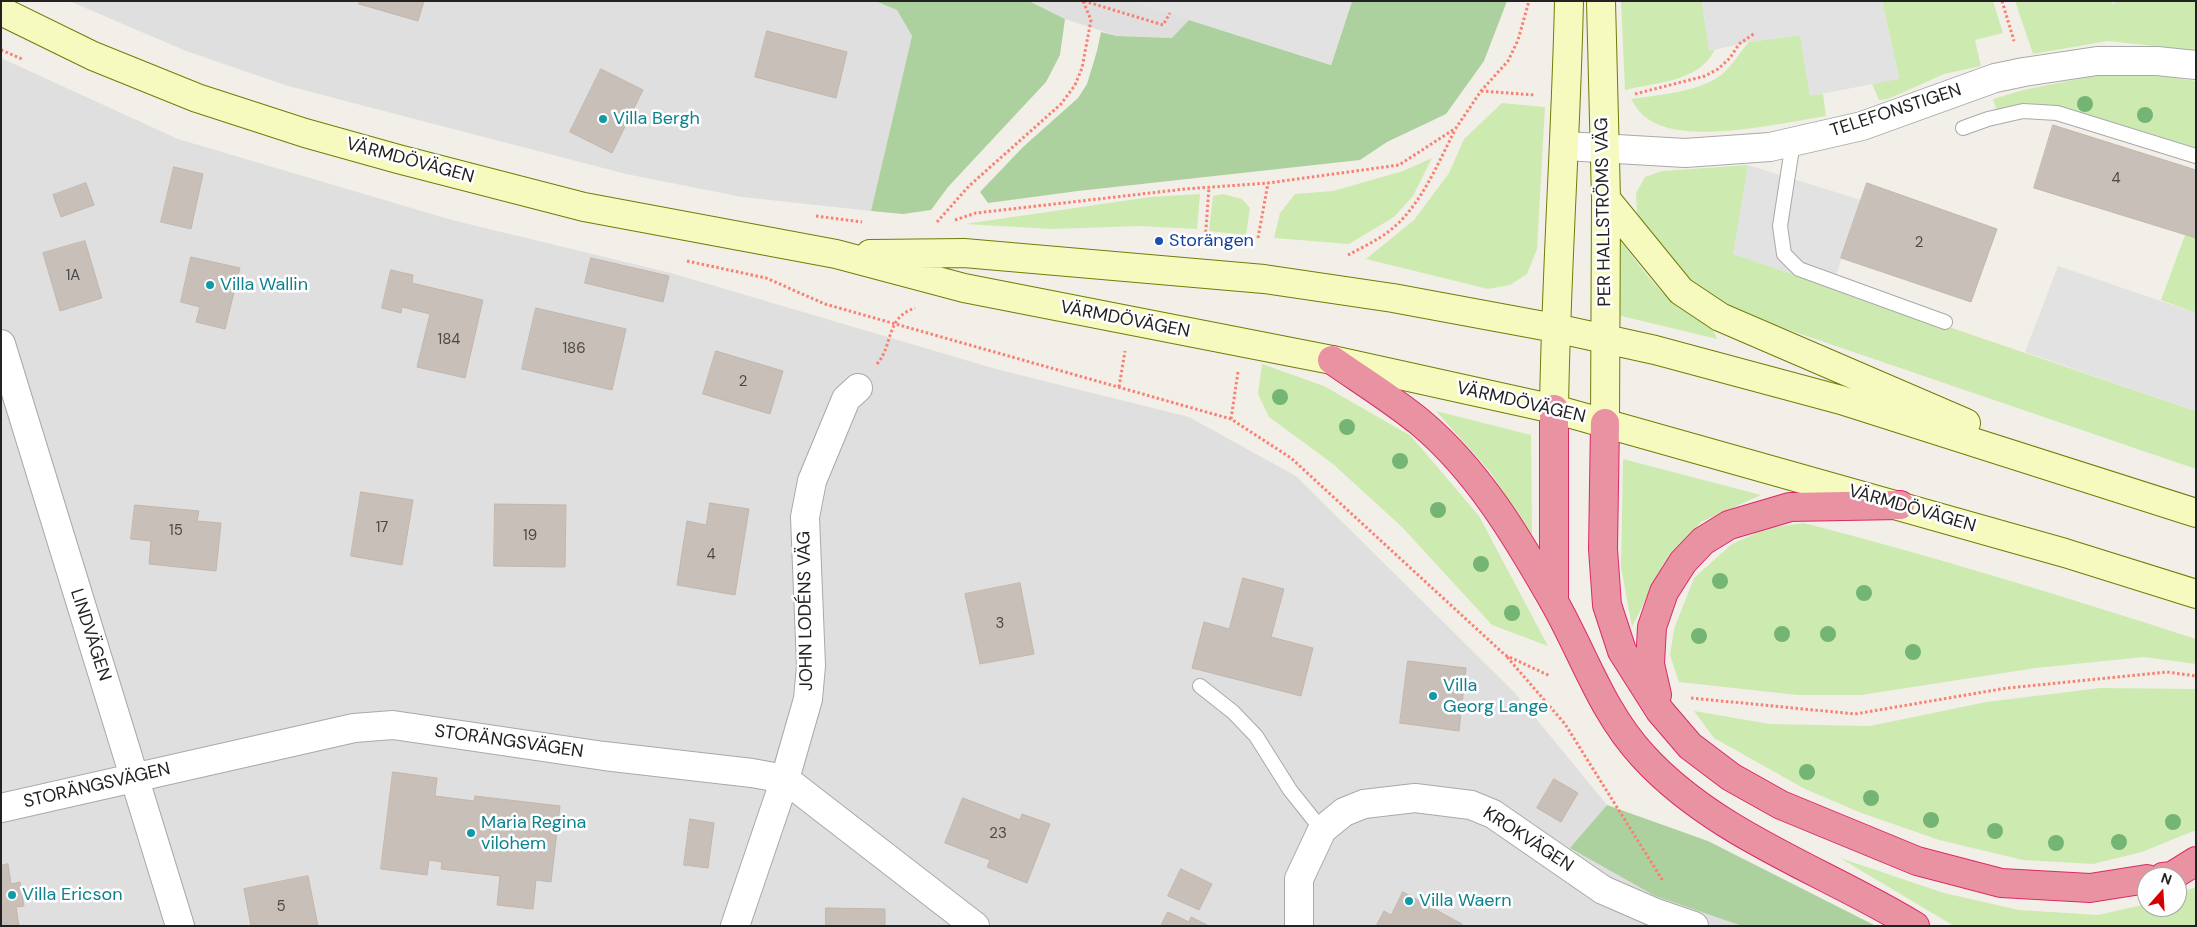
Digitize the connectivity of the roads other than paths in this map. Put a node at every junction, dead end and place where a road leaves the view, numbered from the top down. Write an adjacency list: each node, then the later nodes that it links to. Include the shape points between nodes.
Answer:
1 (1569, 1): 7 (main road, PER HALLSTRÖMS VÄG)
2 (1601, 1): 8 (main road, PER HALLSTRÖMS VÄG)
3 (1, 11): 11 (main road, VÄRMDÖVÄGEN, via 93,56 197,98 305,133 584,207)
4 (2196, 65): 6 (street, TELEFONSTIGEN, via 2097,61 2024,72 1995,78 1862,126)
5 (1963, 128): 9 (lane, via 2023,111 2056,113)
6 (1793, 142): 8 (street, TELEFONSTIGEN, via 1770,147 1685,153); 12 (lane, via 1780,226 1784,254 1798,269)
7 (1565, 146): 8 (street, TELEFONSTIGEN); 13 (main road, PER HALLSTRÖMS VÄG)
8 (1604, 150): 10 (main road, PER HALLSTRÖMS VÄG)
9 (2196, 156)
10 (1606, 200): 14 (main road, PER HALLSTRÖMS VÄG); 20 (main road, VÄRMDÖVÄGEN, via 1681,291 1720,317)
11 (836, 254): 13 (main road, VÄRMDÖVÄGEN, via 964,253 1264,279 1393,298); 16 (main road, VÄRMDÖVÄGEN, via 964,288)
12 (1945, 322)
13 (1555, 328): 14 (main road, VÄRMDÖVÄGEN); 18 (main road, PER HALLSTRÖMS VÄG)
14 (1606, 339): 19 (main road, PER HALLSTRÖMS VÄG); 20 (main road, VÄRMDÖVÄGEN, via 1841,400)
15 (1, 344): 27 (street, LINDVÄGEN)
16 (1332, 360): 18 (main road, VÄRMDÖVÄGEN); 24 (highway, via 1421,424 1460,461 1495,505)
17 (858, 388): 28 (street, JOHN LODÉNS VÄG, via 846,399 812,480 805,516 811,666 808,699)
18 (1554, 409): 19 (main road, VÄRMDÖVÄGEN); 24 (highway)
19 (1605, 423): 21 (main road, VÄRMDÖVÄGEN); 26 (highway, via 1603,549 1607,605 1622,652)
20 (2091, 478): 22 (main road, VÄRMDÖVÄGEN)
21 (1900, 506): 23 (main road, VÄRMDÖVÄGEN); 26 (highway, via 1790,507 1729,525 1703,540 1683,562 1664,592 1652,628 1650,664)
22 (2196, 512)
23 (2196, 594)
24 (1554, 602): 37 (highway, via 1603,701 1642,756 1691,801)
25 (1200, 686): 30 (lane, via 1233,712 1256,736 1290,790)
26 (1660, 711): 31 (highway, via 1690,746 1731,777 1781,805 1917,861 2001,883 2090,888)
27 (135, 778): 28 (street, STORÄNGSVÄGEN, via 354,728 393,725); 29 (street, STORÄNGSVÄGEN); 33 (street, LINDVÄGEN)
28 (785, 779): 34 (street, JOHN LODÉNS VÄG); 35 (street, STORÄNGSVÄGEN)
29 (1, 808)
30 (1322, 830): 32 (street, KROKVÄGEN, via 1344,812 1364,804 1415,798 1472,806 1492,814 1603,890); 36 (street, KROKVÄGEN, via 1299,879)
31 (2137, 881)
32 (1686, 925)
33 (180, 926)
34 (734, 926)
35 (975, 926)
36 (1299, 926)
37 (1916, 926)

